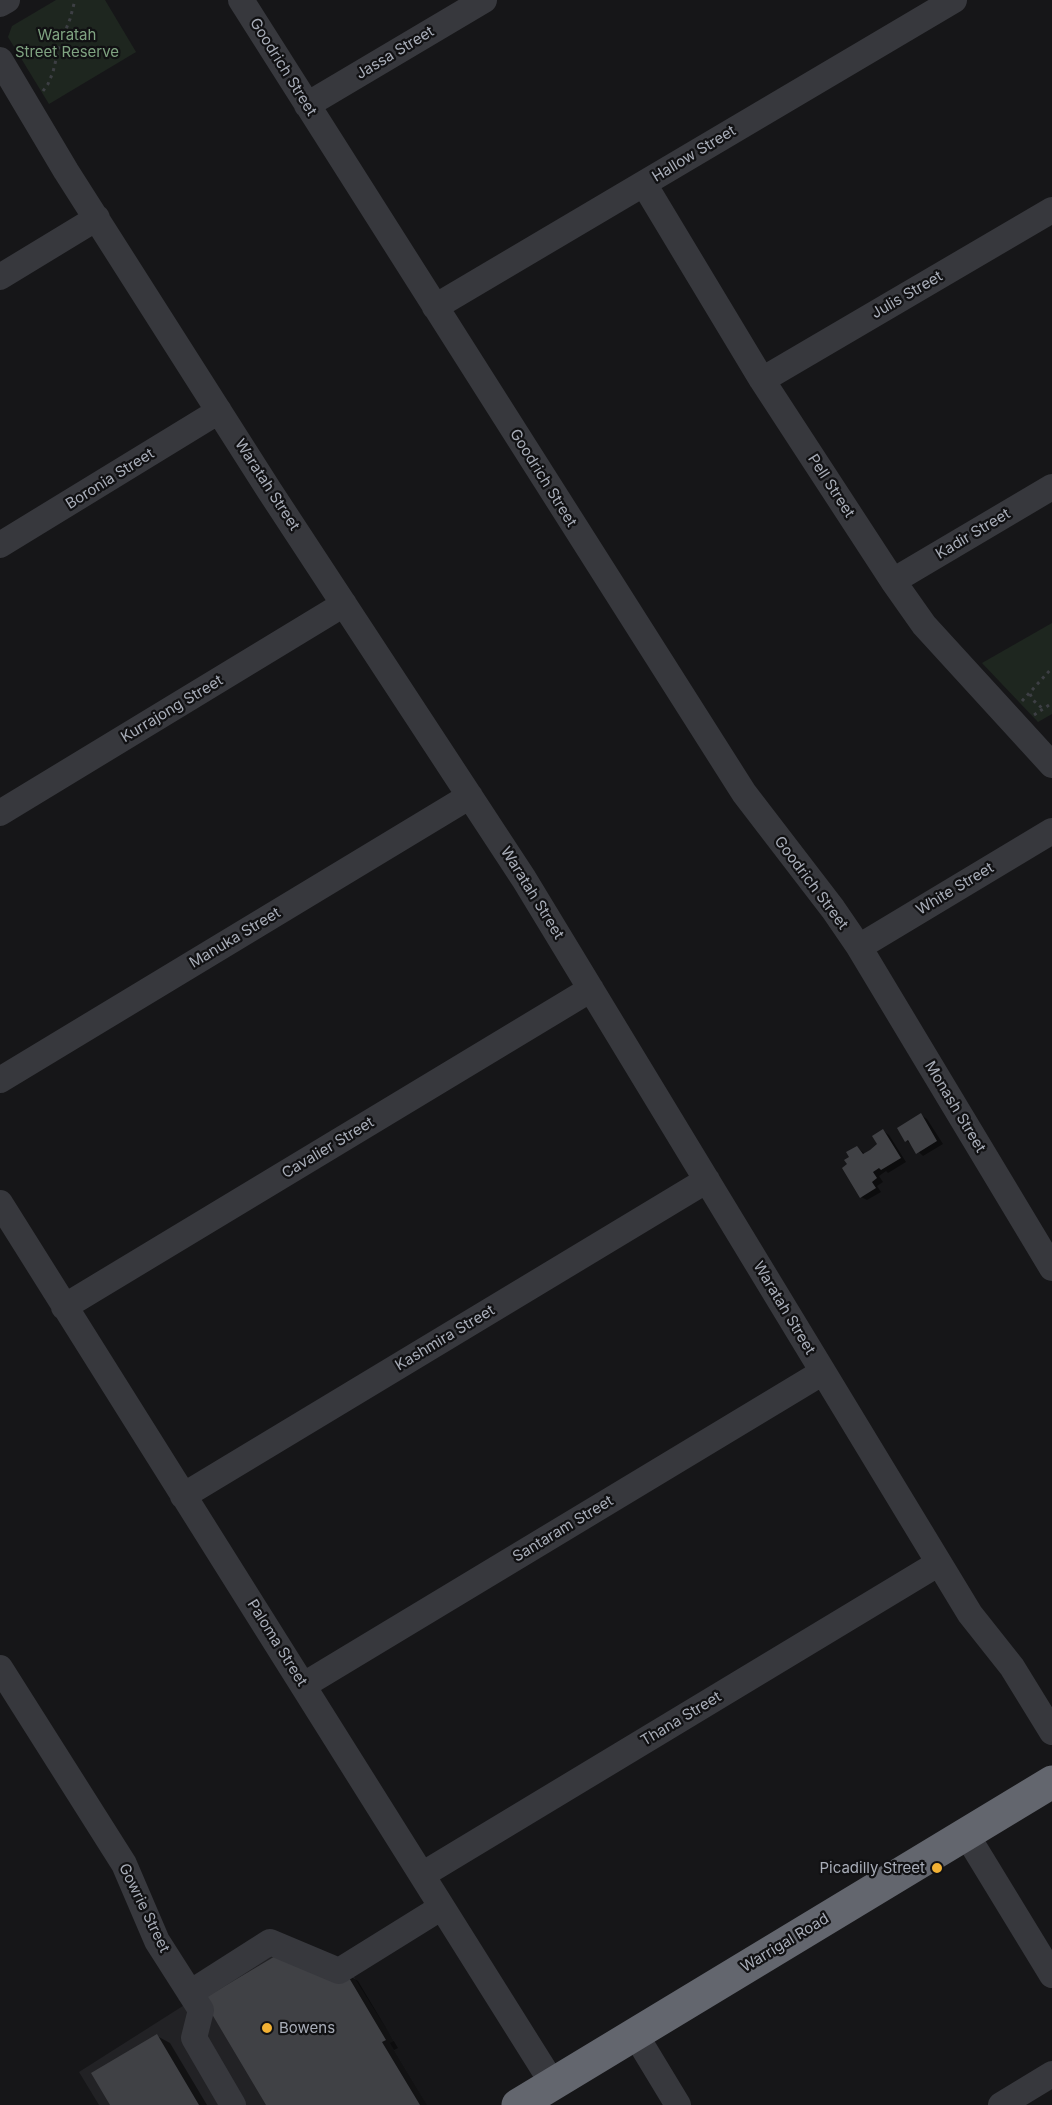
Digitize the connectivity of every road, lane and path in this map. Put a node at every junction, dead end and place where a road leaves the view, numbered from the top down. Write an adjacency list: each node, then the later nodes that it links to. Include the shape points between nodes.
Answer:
1 (7, 0): 6 (street)
2 (75, 0): 8 (path, via 48,84)
3 (241, 0): 9 (street, Goodrich Street)
4 (484, 0): 9 (street, Jassa Street)
5 (954, 0): 10 (street, Hallow Street)
6 (0, 4)
7 (0, 60): 8 (street, Waratah Street)
8 (26, 101): 12 (street, Waratah Street)
9 (306, 105): 14 (street, Goodrich Street)
10 (644, 184): 14 (street, Hallow Street); 15 (street, Pell Street)
11 (1052, 210): 15 (street, Julis Street)
12 (97, 218): 13 (street); 16 (street, Waratah Street)
13 (0, 277)
14 (435, 307): 31 (street, Goodrich Street, via 744,793)
15 (762, 380): 19 (street, Pell Street)
16 (219, 411): 18 (street, Boronia Street); 20 (street, Waratah Street)
17 (1052, 487): 19 (street, Kadir Street)
18 (0, 545)
19 (893, 581): 27 (street, Pell Street, via 924,625)
20 (344, 604): 28 (street, Waratah Street); 29 (street, Kurrajong Street)
21 (1052, 668): 22 (path)
22 (1030, 694): 24 (path); 25 (path)
23 (1052, 703): 25 (path)
24 (1018, 704)
25 (1042, 708): 26 (path)
26 (1031, 717)
27 (1052, 765)
28 (470, 796): 32 (street, Waratah Street); 33 (street, Manuka Street)
29 (0, 813)
30 (1052, 831): 31 (street, White Street)
31 (858, 947): 36 (street, Monash Street)
32 (591, 989): 34 (street, Waratah Street); 37 (street, Cavalier Street)
33 (0, 1080)
34 (707, 1180): 38 (street, Waratah Street); 39 (street, Kashmira Street)
35 (0, 1203): 37 (street, Paloma Street)
36 (1052, 1268)
37 (64, 1307): 39 (street, Paloma Street)
38 (823, 1372): 40 (street, Waratah Street); 42 (street, Santaram Street)
39 (183, 1496): 42 (street, Paloma Street)
40 (939, 1563): 43 (street, Waratah Street); 46 (street, Thana Street)
41 (0, 1668): 49 (street, Gowrie Street, via 124,1864 157,1941)
42 (304, 1685): 46 (street, Paloma Street)
43 (1052, 1732)
44 (1052, 1782): 45 (highway, Warrigal Road)
45 (966, 1834): 48 (street); 50 (highway, Warrigal Road)
46 (422, 1875): 47 (street, Paloma Street)
47 (442, 1907): 49 (street, via 339,1971 270,1942); 52 (street, Paloma Street)
48 (1052, 1975)
49 (190, 1993): 53 (street, Gowrie Street, via 201,2010 194,2038)
50 (635, 2034): 52 (highway, Warrigal Road); 55 (street)
51 (1052, 2074): 56 (street)
52 (553, 2084): 54 (highway, Warrigal Road)
53 (233, 2105)
54 (518, 2105)
55 (678, 2105)
56 (1000, 2105)

